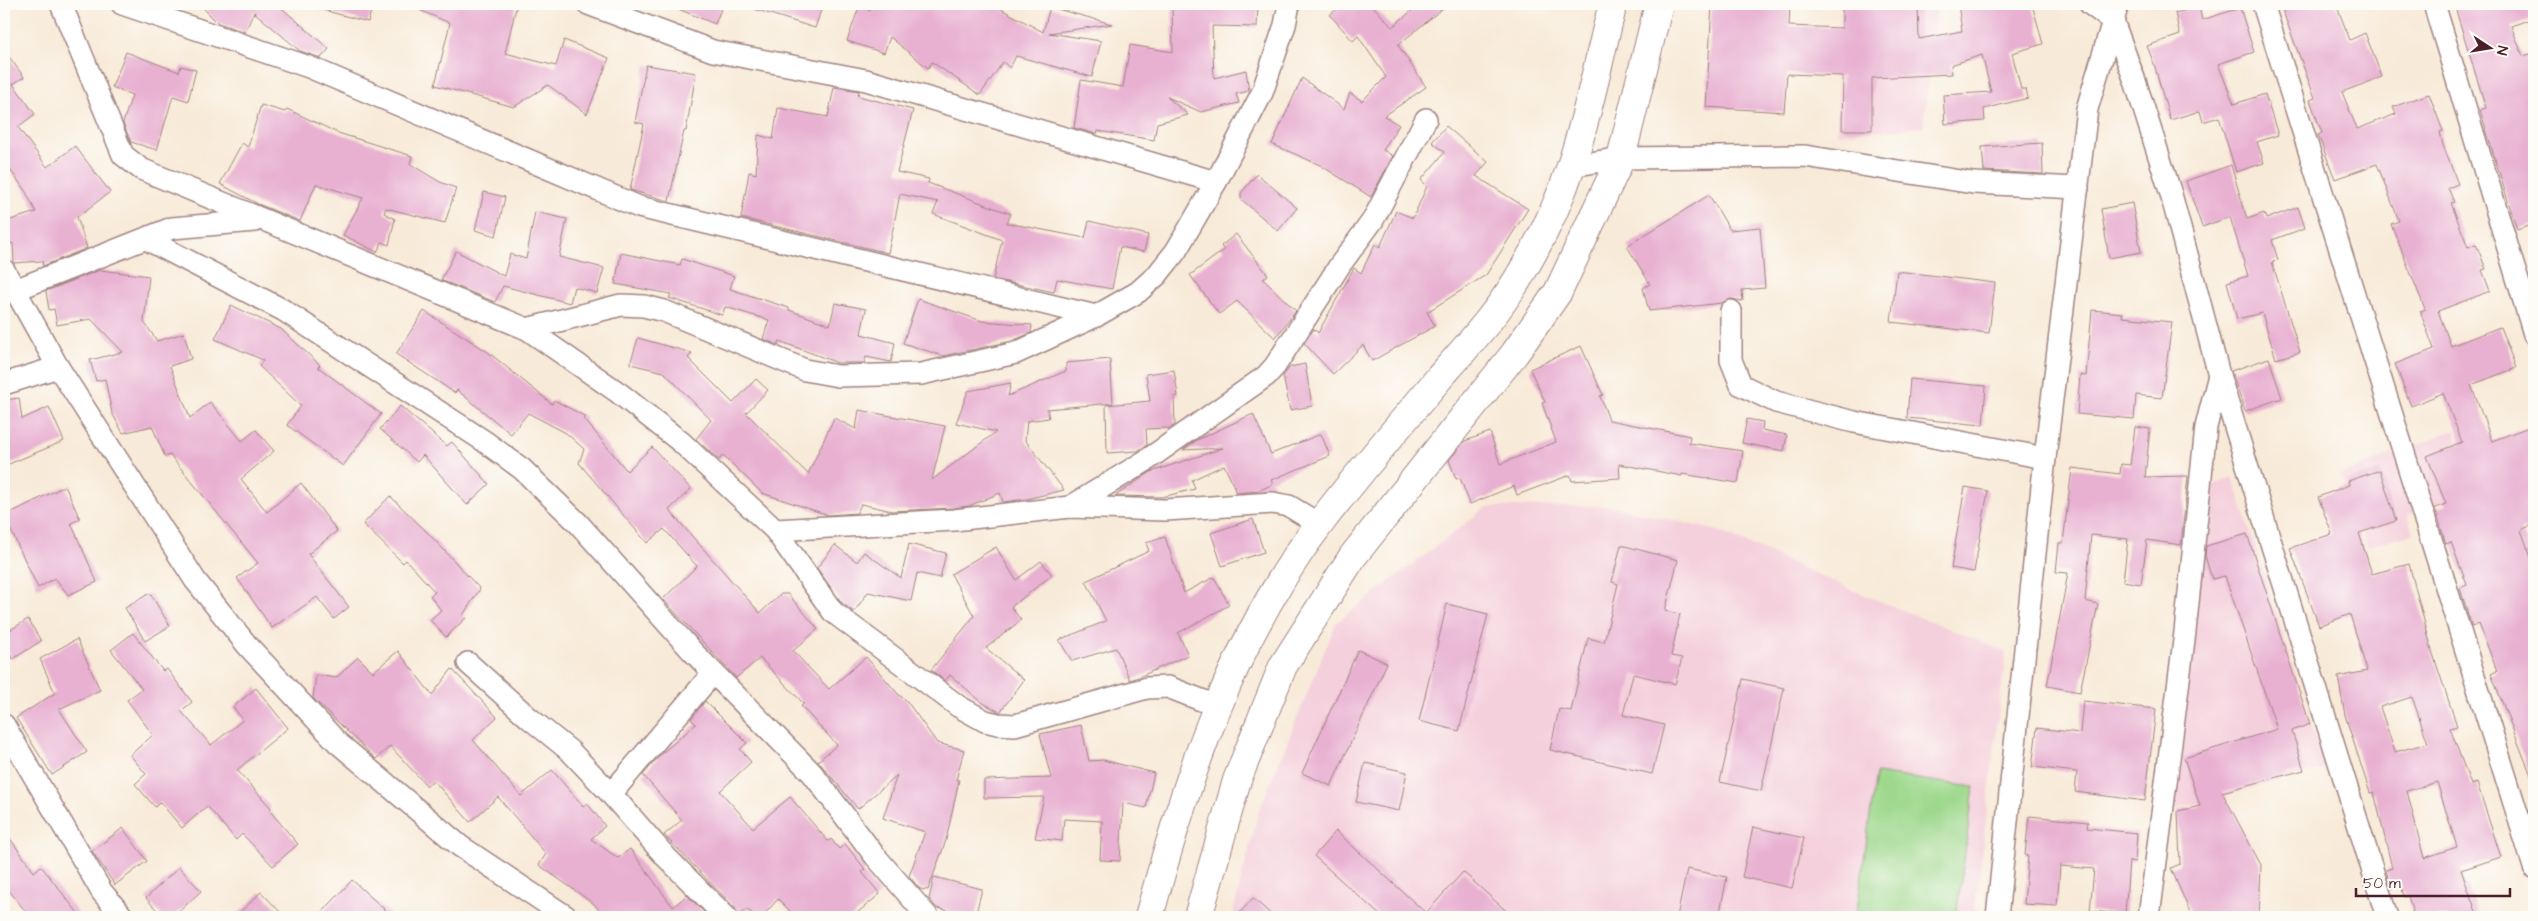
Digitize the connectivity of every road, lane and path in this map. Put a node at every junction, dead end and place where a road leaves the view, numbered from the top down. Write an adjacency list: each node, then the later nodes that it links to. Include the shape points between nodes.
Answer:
1 (61, 4): 16 (street, via 124,155 141,169)
2 (122, 4): 21 (street, via 309,67 639,207)
3 (588, 4): 14 (street, via 713,50 866,80)
4 (1289, 4): 14 (street, via 1262,93)
5 (1613, 4): 13 (main road)
6 (1659, 4): 12 (main road)
7 (2090, 4): 10 (street)
8 (2264, 4): 36 (street)
9 (2434, 4): 23 (street)
10 (2116, 13): 15 (street, via 2087,109); 25 (street, via 2171,194)
11 (1426, 119): 28 (street, via 1373,220 1266,376 1147,460)
12 (1621, 158): 13 (street); 15 (street, via 1805,156 1973,183); 43 (main road, via 1558,292 1515,353 1353,556 1283,666 1237,780)
13 (1571, 166): 29 (main road, via 1526,267 1490,319)
14 (1216, 182): 21 (street, via 1176,251 1157,275 1138,292)
15 (2078, 188): 27 (street)
16 (261, 220): 17 (street, via 185,226); 22 (street)
17 (146, 239): 19 (street); 32 (street, via 283,310 522,469 578,523)
18 (4, 270): 19 (street)
19 (15, 290): 24 (street)
20 (1731, 310): 27 (street, via 1731,360 1741,385 1776,402 1854,422)
21 (1096, 316): 22 (street, via 1016,353 912,374 838,376 805,370 664,311 644,306 621,305)
22 (527, 329): 30 (street, via 668,430)
23 (2534, 334)
24 (58, 367): 26 (street); 39 (street, via 195,580 247,646 338,743 460,846)
25 (2219, 375): 45 (street, via 2206,427 2185,632); 46 (street)
26 (4, 384)
27 (2045, 458): 44 (street)
28 (1070, 507): 29 (street, via 1165,510 1273,503 1289,506); 30 (street, via 954,520)
29 (1318, 524): 33 (main road, via 1283,577 1247,643)
30 (775, 530): 33 (street, via 833,612 958,706 985,721 1020,724 1147,688 1168,687)
31 (468, 663): 35 (street, via 570,752)
32 (713, 673): 35 (street); 41 (street, via 812,772 875,856)
33 (1219, 707): 42 (main road, via 1195,765)
34 (4, 724): 38 (street, via 102,892)
35 (611, 794): 40 (street, via 666,857)
36 (2527, 820): 37 (street)
37 (2534, 867)
38 (123, 917)
39 (566, 917)
40 (726, 917)
41 (928, 917)
42 (1149, 917)
43 (1198, 917)
44 (1997, 917)
45 (2149, 917)
46 (2387, 917)

